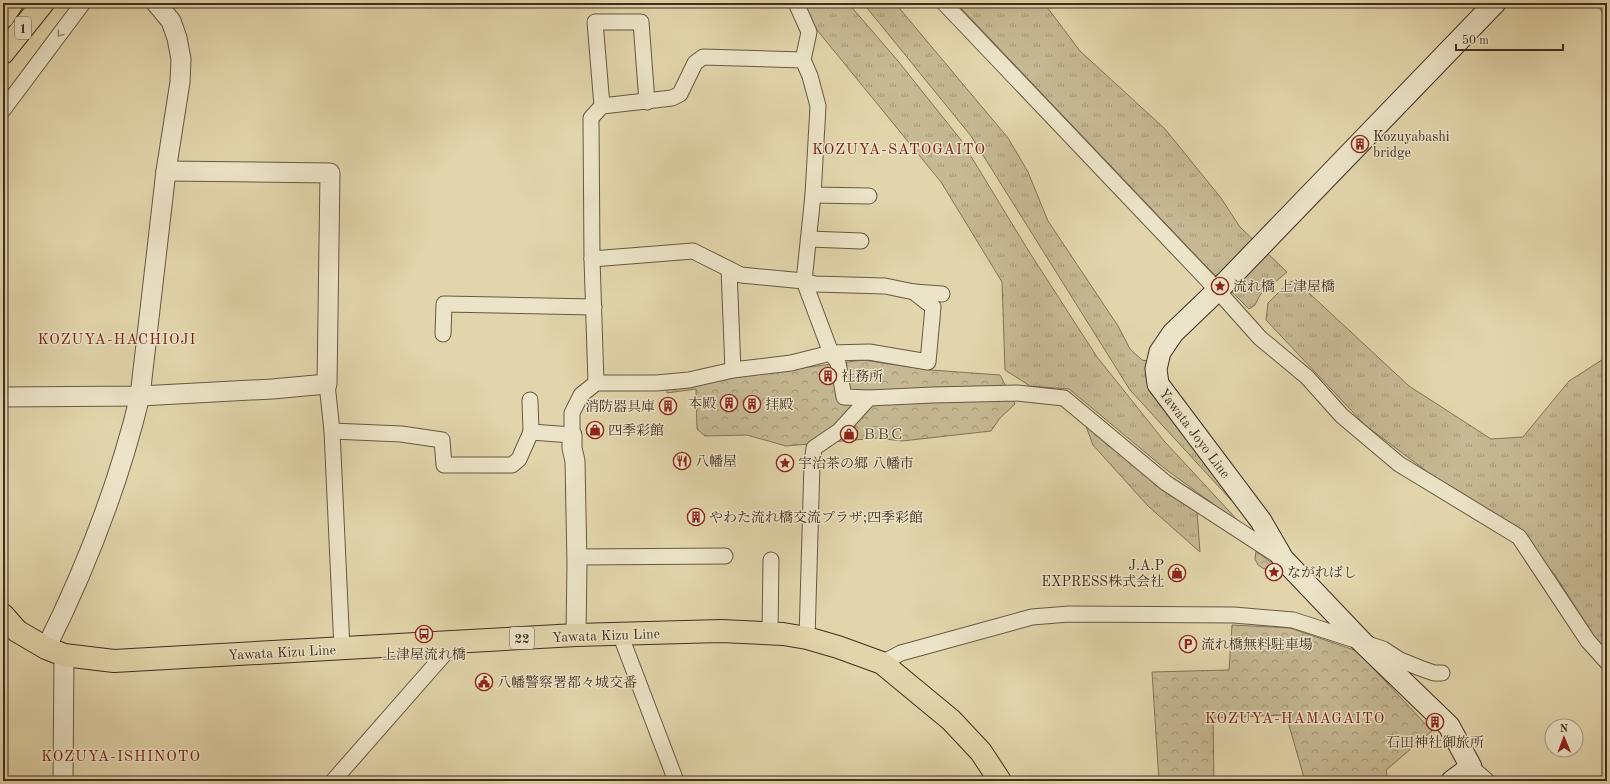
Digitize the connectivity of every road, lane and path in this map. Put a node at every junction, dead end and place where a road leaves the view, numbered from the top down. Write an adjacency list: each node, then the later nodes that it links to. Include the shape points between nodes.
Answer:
1 (8, 3): 9 (main road)
2 (12, 3): 10 (main road)
3 (43, 3): 11 (main road, 1)
4 (83, 3): 15 (street, one-way to 15)
5 (156, 3): 16 (street, via 171,21 181,59 180,82)
6 (796, 3): 12 (street, via 809,32)
7 (944, 3): 24 (street)
8 (1496, 3): 24 (main road, Yawata Joyo Line)
9 (3, 8)
10 (3, 17)
11 (3, 53)
12 (803, 60): 13 (street, via 703,57 695,63 680,94 672,98); 17 (street, via 818,106)
13 (647, 102): 14 (street); 14 (street, via 640,22 595,22)
14 (602, 106): 21 (street, via 591,118)
15 (3, 110)
16 (166, 171): 32 (street, via 330,173); 33 (street)
17 (813, 195): 18 (street); 19 (street)
18 (869, 196)
19 (809, 239): 20 (street); 23 (street)
20 (861, 241)
21 (592, 259): 22 (street, via 693,252); 27 (street)
22 (729, 269): 23 (street, via 741,275); 30 (street)
23 (804, 281): 25 (street, via 815,284 885,286); 29 (street)
24 (1220, 289): 42 (main road, Yawata Joyo Line, via 1173,332 1160,352 1156,370 1158,384 1261,521); 53 (street, via 1260,338 1307,377 1342,416 1398,464 1519,537 1588,641)
25 (914, 292): 26 (street); 29 (street, via 933,307 928,362 869,352)
26 (942, 294)
27 (594, 307): 28 (street, via 444,304); 31 (street)
28 (443, 334)
29 (831, 353): 30 (street, via 791,364); 35 (street, via 838,363 844,397)
30 (733, 370): 31 (street, via 689,380)
31 (596, 383): 39 (street, via 580,396 572,413)
32 (327, 384): 33 (street); 37 (street)
33 (140, 396): 34 (street); 52 (street, via 101,524 70,599)
34 (3, 398)
35 (869, 398): 42 (street, via 1017,393 1064,398 1166,483); 48 (street, via 839,431 814,448)
36 (530, 400): 38 (street)
37 (332, 431): 38 (street, via 401,434 442,440 444,465 512,465 520,459); 51 (street)
38 (531, 432): 39 (street)
39 (572, 435): 41 (street)
40 (725, 556): 41 (street)
41 (577, 557): 47 (street)
42 (1283, 559): 50 (main road, Yawata Joyo Line)
43 (771, 560): 45 (street)
44 (3, 615): 52 (main road, Yawata Kizu Line / 22, via 17,631)
45 (770, 633): 46 (main road, Yawata Kizu Line / 22, via 721,631); 48 (main road, Yawata Kizu Line / 22)
46 (620, 634): 47 (main road, Yawata Kizu Line / 22); 59 (street)
47 (576, 635): 49 (main road, Yawata Kizu Line / 22)
48 (807, 638): 54 (main road, Yawata Kizu Line / 22)
49 (455, 642): 51 (main road, Yawata Kizu Line / 22); 58 (street)
50 (1362, 642): 54 (street, via 1293,620 1234,615 1068,614 1032,617 901,653); 55 (street, via 1383,649 1400,660 1420,668); 56 (main road, Yawata Joyo Line, via 1449,726)
51 (342, 649): 52 (main road, Yawata Kizu Line / 22, via 114,661)
52 (55, 652): 57 (street)
53 (1607, 662)
54 (882, 663): 60 (main road, Yawata Kizu Line / 22, via 951,720 981,752)
55 (1442, 673)
56 (1471, 767): 61 (main road); 62 (street)
57 (63, 781)
58 (333, 781)
59 (676, 781)
60 (1000, 781)
61 (1452, 781)
62 (1487, 781)

